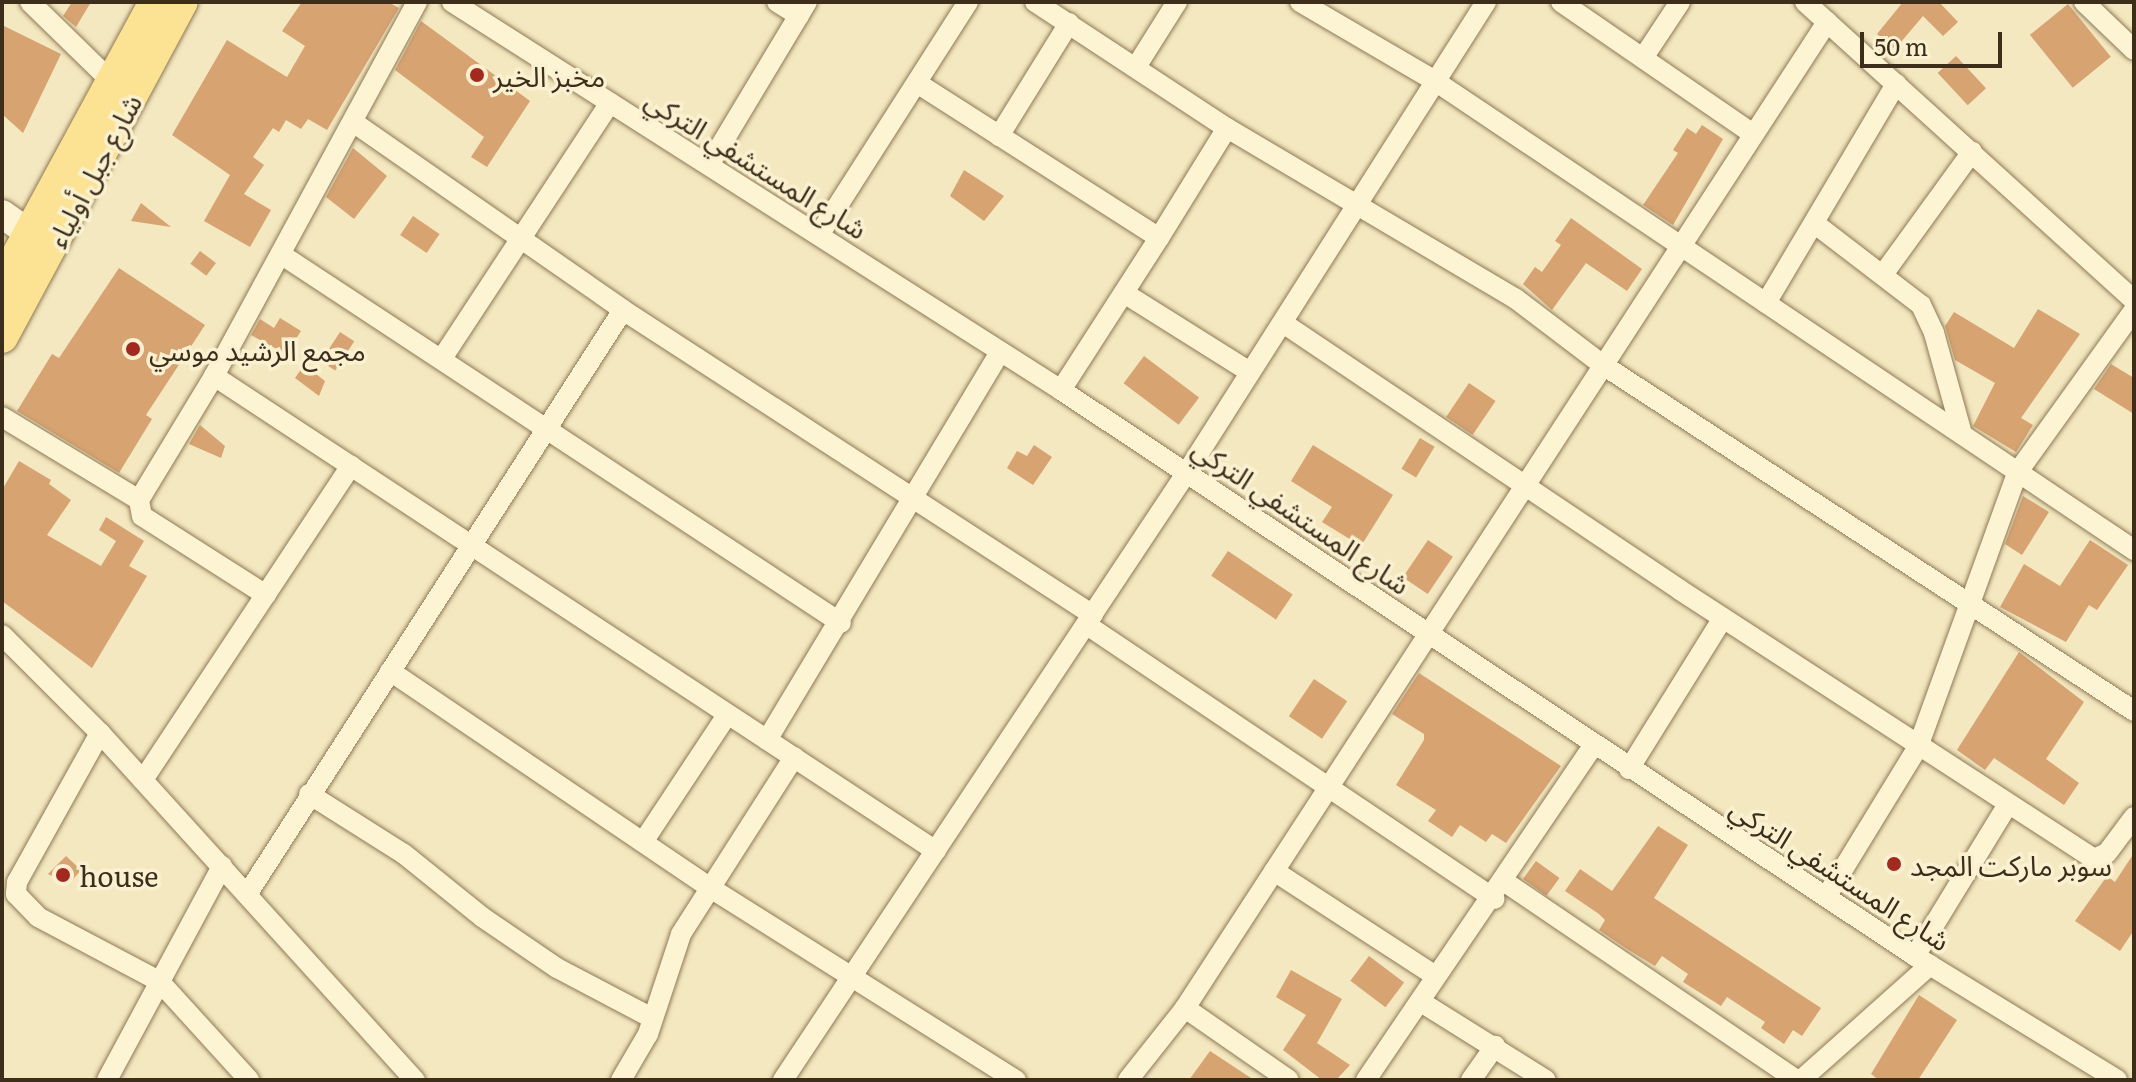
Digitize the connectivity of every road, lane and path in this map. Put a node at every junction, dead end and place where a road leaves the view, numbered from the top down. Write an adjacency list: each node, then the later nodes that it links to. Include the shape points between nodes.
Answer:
1 (30, 2): 22 (street)
2 (155, 2): 22 (main road, شارع جبل أولياء)
3 (182, 2): 39 (main road, شارع جبل أولياء)
4 (417, 2): 27 (street)
5 (452, 2): 26 (street, شارع المستشفي التركي)
6 (777, 2): 16 (street)
7 (968, 2): 24 (street)
8 (1035, 2): 18 (street)
9 (1177, 2): 21 (street)
10 (1300, 2): 23 (street)
11 (1486, 2): 23 (street)
12 (1561, 2): 20 (street)
13 (1680, 2): 20 (street)
14 (1805, 2): 17 (street)
15 (2084, 2): 19 (street)
16 (803, 9): 32 (street)
17 (1827, 22): 25 (street); 29 (street)
18 (1069, 23): 21 (street); 30 (street)
19 (2134, 50)
20 (1643, 58): 29 (street)
21 (1136, 67): 28 (street)
22 (111, 81): 39 (main road, شارع جبل أولياء)
23 (1435, 81): 33 (street); 40 (street)
24 (917, 83): 30 (street); 36 (street)
25 (1896, 84): 31 (street); 35 (street)
26 (610, 103): 32 (street, شارع المستشفي التركي); 38 (street)
27 (353, 122): 38 (street); 41 (street)
28 (1227, 128): 33 (street); 37 (street)
29 (1753, 134): 40 (street)
30 (999, 136): 37 (street)
31 (1972, 152): 42 (street); 45 (street)
32 (709, 165): 36 (street, شارع المستشفي التركي)
33 (1354, 206): 49 (street); 53 (street, via 1505,292)
34 (2, 214): 39 (street)
35 (1814, 223): 42 (street); 46 (street)
36 (819, 235): 51 (street, شارع المستشفي التركي)
37 (1159, 238): 44 (street)
38 (521, 239): 47 (street); 52 (street)
39 (40, 241): 43 (main road, شارع جبل أولياء); 50 (main road, شارع جبل أولياء)
40 (1680, 245): 46 (street); 53 (street)
41 (282, 255): 52 (street); 55 (street)
42 (1884, 273): 59 (street, via 1927,315)
43 (2, 284)
44 (1124, 293): 54 (street); 56 (street)
45 (2134, 300)
46 (1766, 303): 59 (street)
47 (623, 310): 58 (street); 64 (street)
48 (2134, 310): 62 (street)
49 (1283, 323): 54 (street); 63 (street)
50 (2, 337)
51 (1000, 352): 56 (street, شارع المستشفي التركي); 64 (street)
52 (443, 357): 58 (street)
53 (1603, 365): 63 (street); 69 (street)
54 (1250, 372): 61 (street)
55 (214, 376): 60 (street); 65 (street)
56 (1061, 390): 61 (street, شارع المستشفي التركي)
57 (2, 417): 65 (street)
58 (546, 428): 66 (street); 72 (street)
59 (1962, 434): 62 (street)
60 (351, 466): 66 (street); 68 (street)
61 (1187, 472): 71 (street); 73 (street, شارع المستشفي التركي)
62 (2017, 473): 67 (street); 69 (street)
63 (1524, 483): 70 (street); 73 (street)
64 (915, 499): 71 (street); 72 (street)
65 (139, 500): 68 (street, via 142,516)
66 (471, 547): 75 (street); 77 (street)
67 (2134, 550)
68 (266, 595): 84 (street)
69 (1970, 603): 76 (street); 81 (street)
70 (1723, 618): 81 (street); 83 (street)
71 (1090, 620): 85 (street); 90 (street)
72 (841, 623): 79 (street)
73 (1428, 632): 80 (street, شارع المستشفي التركي); 85 (street)
74 (2, 635): 78 (street)
75 (390, 671): 86 (street); 89 (street)
76 (2134, 711)
77 (727, 715): 79 (street); 89 (street)
78 (100, 733): 84 (street); 99 (street, via 17,882 16,894 38,917)
79 (767, 740): 82 (street)
80 (1594, 745): 83 (street, شارع المستشفي التركي); 94 (street)
81 (1918, 747): 87 (street); 96 (street)
82 (794, 757): 90 (street); 93 (street)
83 (1629, 769): 96 (street, شارع المستشفي التركي)
84 (143, 780): 91 (street)
85 (1330, 784): 92 (street); 94 (street)
86 (309, 794): 95 (street); 103 (street, via 404,854 557,968)
87 (2008, 804): 88 (street, via 2094,859 2107,853); 97 (street)
88 (2134, 817)
89 (643, 842): 93 (street)
90 (936, 851): 100 (street)
91 (222, 866): 95 (street); 99 (street)
92 (1274, 871): 98 (street); 102 (street)
93 (709, 887): 100 (street); 103 (street, via 681,934)
94 (1500, 890): 98 (street); 117 (street)
95 (248, 893): 108 (street)
96 (1826, 897): 97 (street, شارع المستشفي التركي)
97 (1922, 960): 105 (street, شارع المستشفي التركي); 117 (street)
98 (1434, 975): 101 (street)
99 (159, 981): 106 (street); 107 (street)
100 (853, 981): 110 (street); 111 (street)
101 (1421, 1002): 104 (street); 114 (street)
102 (1185, 1008): 112 (street); 113 (street)
103 (650, 1017): 109 (street, via 641,1051)
104 (1495, 1046): 115 (street); 116 (street)
105 (2109, 1079)
106 (107, 1080)
107 (249, 1080)
108 (415, 1080)
109 (621, 1080)
110 (783, 1080)
111 (1016, 1080)
112 (1128, 1080)
113 (1289, 1080)
114 (1366, 1080)
115 (1471, 1080)
116 (1546, 1080)
117 (1798, 1080)

